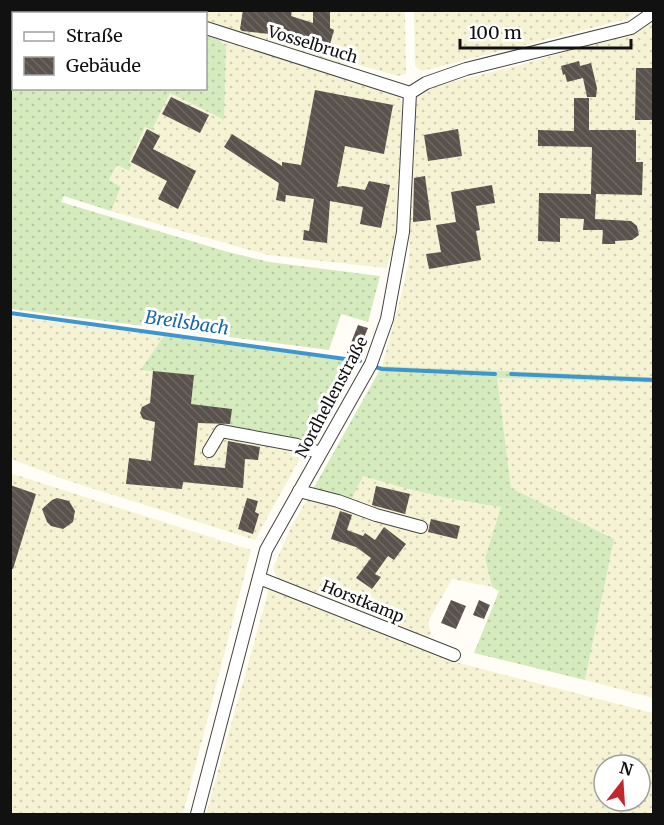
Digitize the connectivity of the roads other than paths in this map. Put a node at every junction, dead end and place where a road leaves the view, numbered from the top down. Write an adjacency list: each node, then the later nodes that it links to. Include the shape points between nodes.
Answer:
1 (654, 12): 3 (street, via 631,28 466,69)
2 (207, 28): 3 (street, Vosselbruch)
3 (410, 93): 5 (street, Nordhellenstraße, via 403,232 387,319 371,364)
4 (209, 452): 5 (street, via 221,431)
5 (320, 453): 6 (street, Nordhellenstraße)
6 (299, 491): 7 (street); 8 (street, Nordhellenstraße, via 266,550)
7 (421, 526)
8 (259, 578): 9 (street, Horstkamp); 10 (street, Nordhellenstraße)
9 (454, 655)
10 (197, 814)

